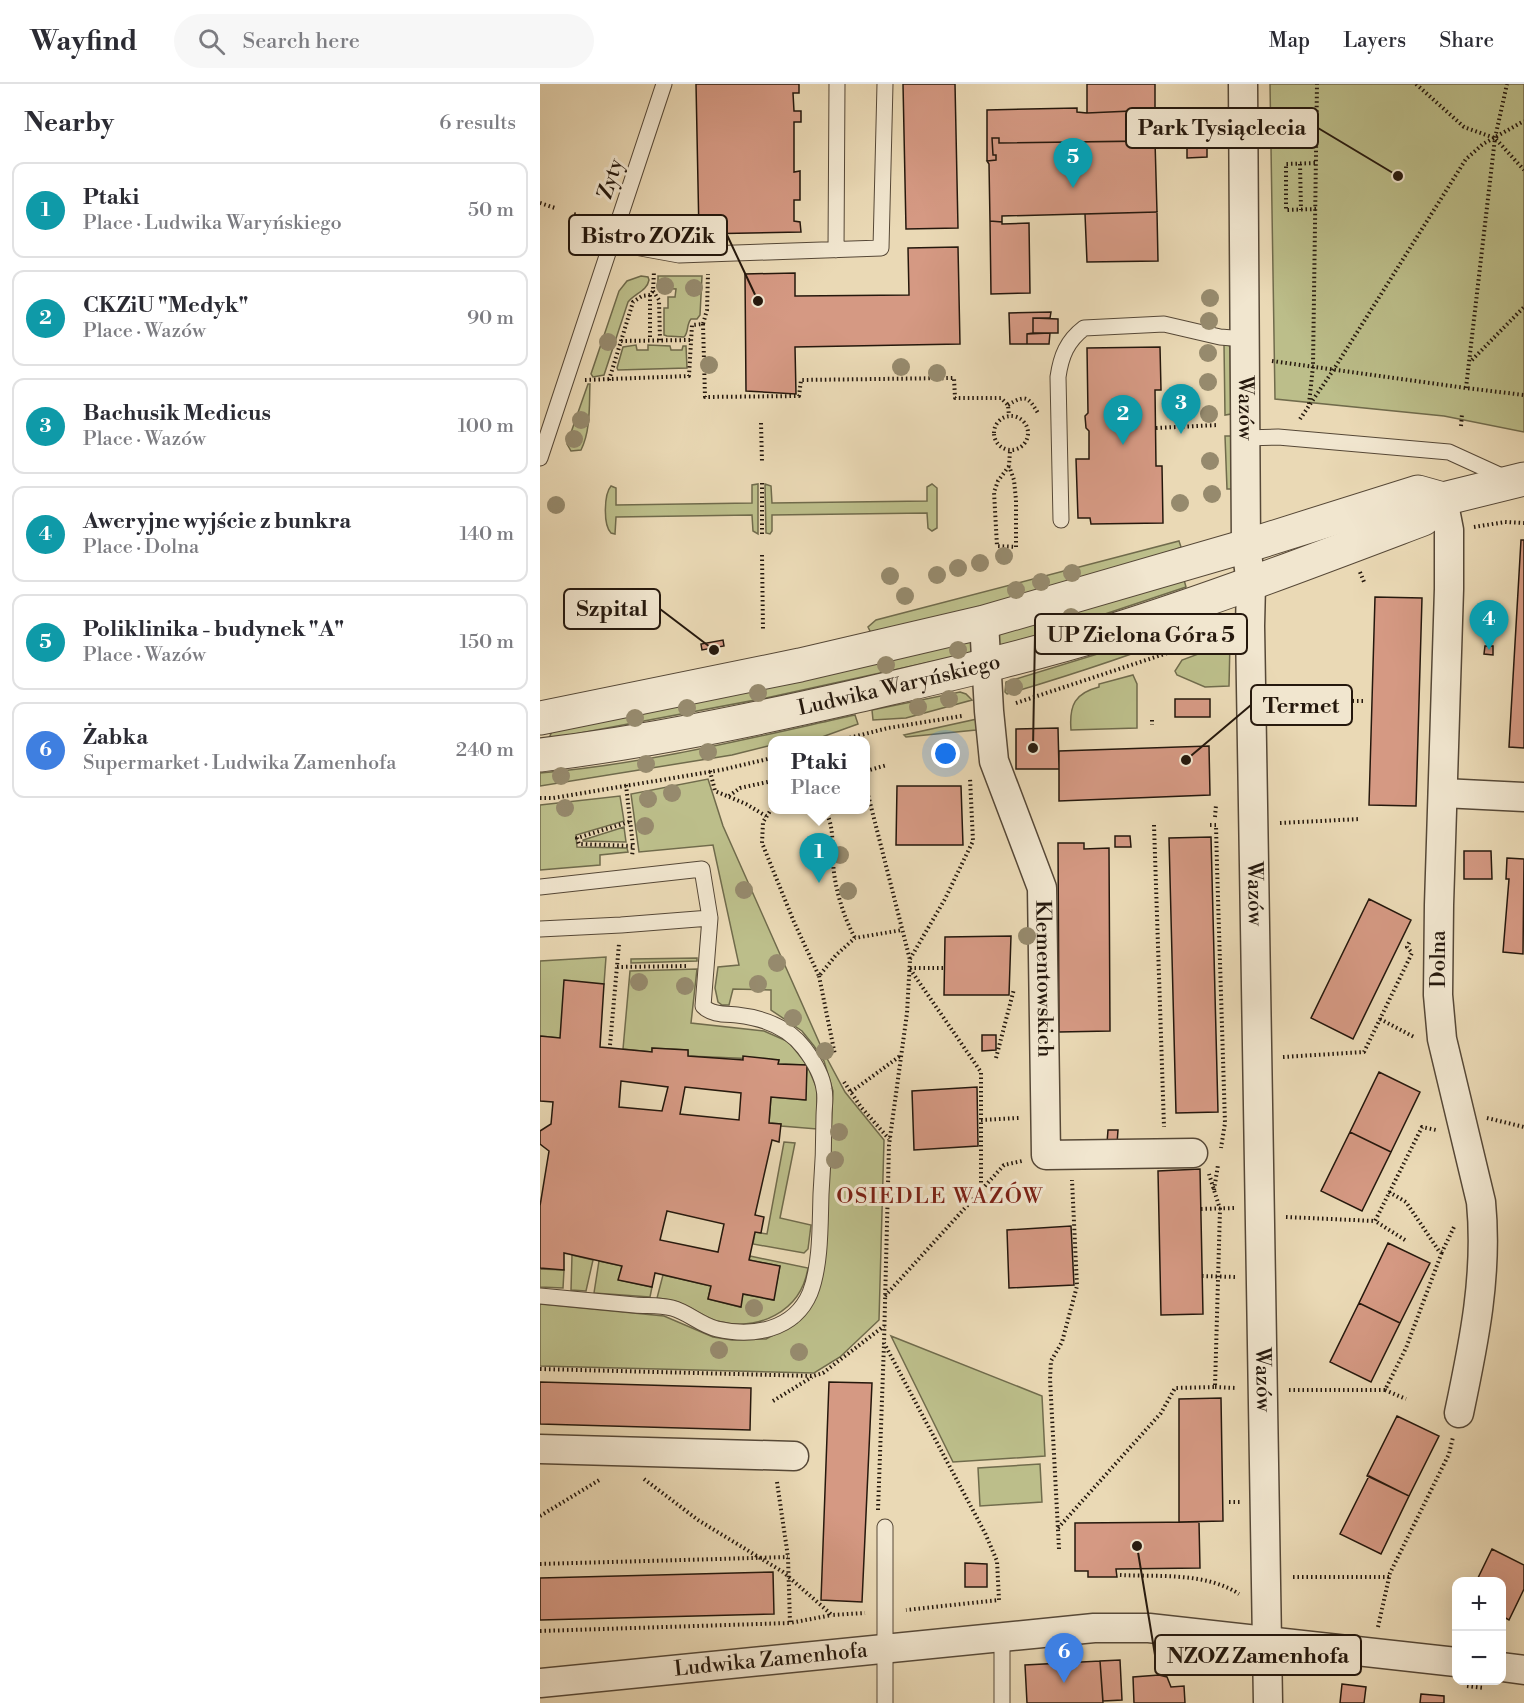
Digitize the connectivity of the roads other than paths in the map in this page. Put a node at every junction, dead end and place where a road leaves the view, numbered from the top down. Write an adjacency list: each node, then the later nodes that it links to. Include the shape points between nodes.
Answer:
1 (664, 84): 5 (lane, Zyty)
2 (837, 84): 6 (lane)
3 (885, 84): 6 (lane, via 881,248)
4 (1243, 84): 7 (street, Wazów)
5 (614, 241): 6 (lane, via 679,255); 9 (lane, Zyty)
6 (836, 250)
7 (1245, 350): 8 (street, Wazów); 12 (lane, via 1220,337 1164,324 1084,328 1074,336 1060,359 1058,377)
8 (1244, 438): 10 (lane, via 1449,452); 13 (street, Wazów)
9 (540, 458)
10 (1518, 480): 11 (street)
11 (1443, 499): 13 (street, Ludwika Waryńskiego, via 1418,492); 14 (street, Ludwika Waryńskiego, via 1423,519); 19 (street, Dolna, via 1449,530)
12 (1061, 520)
13 (1246, 546): 14 (street, Wazów); 15 (street, Ludwika Waryńskiego)
14 (1251, 584): 16 (street, Ludwika Waryńskiego); 31 (street, Wazów)
15 (984, 622): 16 (street, Klementowskich); 17 (street, Ludwika Waryńskiego, via 800,665)
16 (987, 667): 18 (street, Ludwika Waryńskiego, via 684,734); 24 (street, Klementowskich, via 994,762 1042,888 1046,1117 1058,1155)
17 (540, 717)
18 (540, 755)
19 (1443, 793): 20 (street); 26 (street, Dolna, via 1438,995 1442,1039 1452,1119 1481,1202 1483,1225 1483,1273 1476,1333)
20 (1524, 797)
21 (540, 887): 22 (lane, via 702,869)
22 (710, 918): 23 (lane); 25 (lane, via 703,1006 776,1024 803,1046 825,1089 819,1229 810,1292 787,1320 753,1333 714,1329 672,1308)
23 (540, 929)
24 (1193, 1153)
25 (540, 1296)
26 (1459, 1413)
27 (540, 1449): 28 (street)
28 (784, 1456)
29 (882, 1523): 32 (lane)
30 (1002, 1637): 31 (street, Ludwika Zamenhofa, via 1138,1628); 32 (street, Ludwika Zamenhofa); 38 (lane)
31 (1268, 1640): 33 (street, Ludwika Zamenhofa); 39 (street, Wazów)
32 (884, 1648): 36 (street, Ludwika Zamenhofa); 37 (lane)
33 (1452, 1662)
34 (1506, 1668): 35 (street)
35 (1524, 1670)
36 (540, 1683)
37 (885, 1703)
38 (1002, 1703)
39 (1268, 1703)

